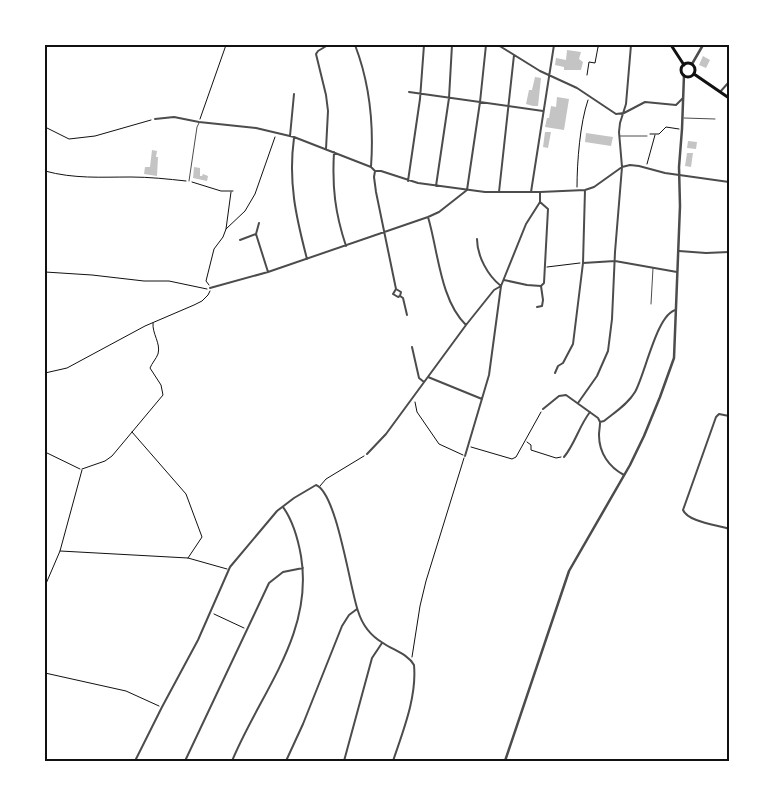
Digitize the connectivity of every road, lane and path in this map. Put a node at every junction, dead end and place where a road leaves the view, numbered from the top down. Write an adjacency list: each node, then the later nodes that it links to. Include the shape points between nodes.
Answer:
1 (226, 45): 33 (path)
2 (328, 45): 46 (street, via 316,54 328,111)
3 (355, 45): 49 (street, via 370,102)
4 (424, 45): 24 (street)
5 (452, 45): 25 (street)
6 (486, 45): 29 (street)
7 (498, 45): 13 (street)
8 (554, 45): 19 (street)
9 (600, 45): 17 (path, via 595,63 589,62)
10 (631, 45): 32 (street)
11 (671, 45): 14 (main road)
12 (702, 45): 15 (street)
13 (514, 55): 19 (street); 30 (street)
14 (684, 64): 15 (main road); 18 (main road)
15 (692, 64): 16 (main road)
16 (694, 74): 18 (main road); 22 (main road)
17 (587, 75)
18 (684, 75): 26 (street)
19 (548, 76): 31 (street); 32 (street, via 577,88 616,114)
20 (729, 82): 22 (street)
21 (409, 92): 24 (street)
22 (720, 92): 27 (main road)
23 (294, 94): 42 (street)
24 (421, 94): 25 (street); 54 (street)
25 (449, 98): 29 (street); 57 (street)
26 (683, 98): 32 (street, via 676,105 645,102); 34 (street)
27 (729, 98)
28 (589, 99): 58 (path, via 582,128)
29 (480, 102): 30 (street); 59 (street)
30 (508, 106): 31 (street); 61 (street)
31 (543, 111): 62 (street)
32 (624, 113): 43 (street)
33 (201, 118)
34 (683, 118): 36 (lane); 53 (street)
35 (155, 119): 37 (street, via 174,117); 38 (path, via 96,136 69,139)
36 (714, 119)
37 (199, 122): 42 (street, via 256,128); 55 (lane)
38 (45, 127)
39 (680, 129): 41 (path, via 666,127)
40 (275, 134): 67 (path, via 255,194 245,211)
41 (655, 134): 44 (path); 48 (path)
42 (290, 136): 45 (street)
43 (619, 136): 44 (lane); 50 (street)
44 (647, 136)
45 (294, 137): 46 (street); 75 (street, via 292,197)
46 (326, 149): 47 (street)
47 (334, 152): 49 (street); 72 (street, via 334,198)
48 (647, 165)
49 (371, 167): 52 (street)
50 (622, 167): 53 (street, via 639,166); 60 (street, via 600,184); 76 (street)
51 (45, 171): 55 (path, via 90,178)
52 (375, 171): 54 (street); 68 (street)
53 (678, 175): 56 (street); 73 (street)
54 (408, 180): 57 (street)
55 (189, 181): 67 (path, via 232,191)
56 (729, 182)
57 (436, 186): 59 (street)
58 (577, 189)
59 (467, 190): 61 (street); 65 (street)
60 (585, 190): 63 (street); 77 (street)
61 (499, 192): 62 (street)
62 (531, 192): 63 (street)
63 (540, 192): 64 (street)
64 (540, 202): 83 (street, via 526,224); 85 (street, via 548,213 544,283)
65 (428, 217): 68 (street); 94 (street, via 437,262 450,297)
66 (259, 223): 69 (street)
67 (226, 229): 86 (path, via 214,249 206,281)
68 (385, 231): 72 (street); 87 (street)
69 (256, 234): 71 (street); 81 (street)
70 (477, 239): 84 (street, via 484,263)
71 (240, 240)
72 (346, 246): 75 (street)
73 (677, 251): 74 (street); 82 (street)
74 (729, 252)
75 (307, 259): 81 (street)
76 (615, 260): 77 (street); 79 (street); 102 (street, via 608,351 597,376)
77 (583, 264): 78 (path); 97 (street, via 572,344 564,363)
78 (550, 267)
79 (652, 268): 82 (street); 89 (lane)
80 (45, 272): 86 (path, via 169,281)
81 (268, 272): 86 (street)
82 (677, 272): 91 (street)
83 (504, 280): 84 (street); 85 (street)
84 (501, 286): 94 (street, via 494,290); 101 (street, via 489,375)
85 (541, 286): 90 (street, via 542,306)
86 (210, 288): 93 (path, via 202,301)
87 (396, 289): 88 (street, via 401,292); 88 (street, via 394,296)
88 (400, 296): 92 (street)
89 (651, 304)
90 (537, 307)
91 (676, 310): 106 (street, via 669,313 658,333 635,393); 115 (street, via 671,368 651,420)
92 (407, 315)
93 (152, 323): 96 (path, via 67,368); 107 (path, via 159,351 150,368 163,393)
94 (466, 325): 98 (street)
95 (412, 347): 99 (street)
96 (45, 373)
97 (555, 373)
98 (428, 377): 99 (street); 101 (street)
99 (424, 382): 100 (street)
100 (413, 397): 111 (street); 112 (path, via 417,412 439,444)
101 (482, 399): 109 (street)
102 (578, 403): 103 (street, via 562,394); 104 (street)
103 (542, 410): 108 (path)
104 (590, 412): 106 (street); 113 (street)
105 (729, 416): 118 (street, via 720,414 716,417 683,510 687,516)
106 (600, 422): 115 (street, via 600,442 605,458)
107 (132, 432): 114 (path, via 112,456); 120 (path, via 186,494 202,536)
108 (526, 442): 109 (path, via 512,459); 113 (path, via 531,445 531,450 556,458)
109 (468, 446): 112 (street)
110 (45, 452): 114 (path)
111 (367, 454): 116 (path)
112 (465, 456): 128 (path, via 426,580 414,653)
113 (564, 457)
114 (82, 470): 119 (path)
115 (624, 475): 137 (street, via 569,570)
116 (320, 486): 117 (street, via 311,487); 124 (street, via 339,530)
117 (282, 507): 121 (street, via 296,534); 122 (street)
118 (729, 529)
119 (60, 551): 120 (path); 123 (path)
120 (188, 558): 122 (path)
121 (303, 568): 126 (street, via 283,572 273,578); 133 (street, via 301,610 291,644)
122 (228, 569): 125 (street)
123 (45, 586)
124 (357, 609): 127 (street, via 365,626); 134 (street, via 342,626)
125 (211, 612): 126 (path); 130 (street)
126 (247, 630): 132 (street)
127 (382, 643): 128 (street); 135 (street, via 372,658)
128 (410, 660): 136 (street, via 414,669 411,700)
129 (45, 673): 130 (path, via 118,689)
130 (162, 707): 131 (street)
131 (135, 761)
132 (185, 761)
133 (232, 761)
134 (286, 761)
135 (344, 761)
136 (393, 761)
137 (504, 761)

